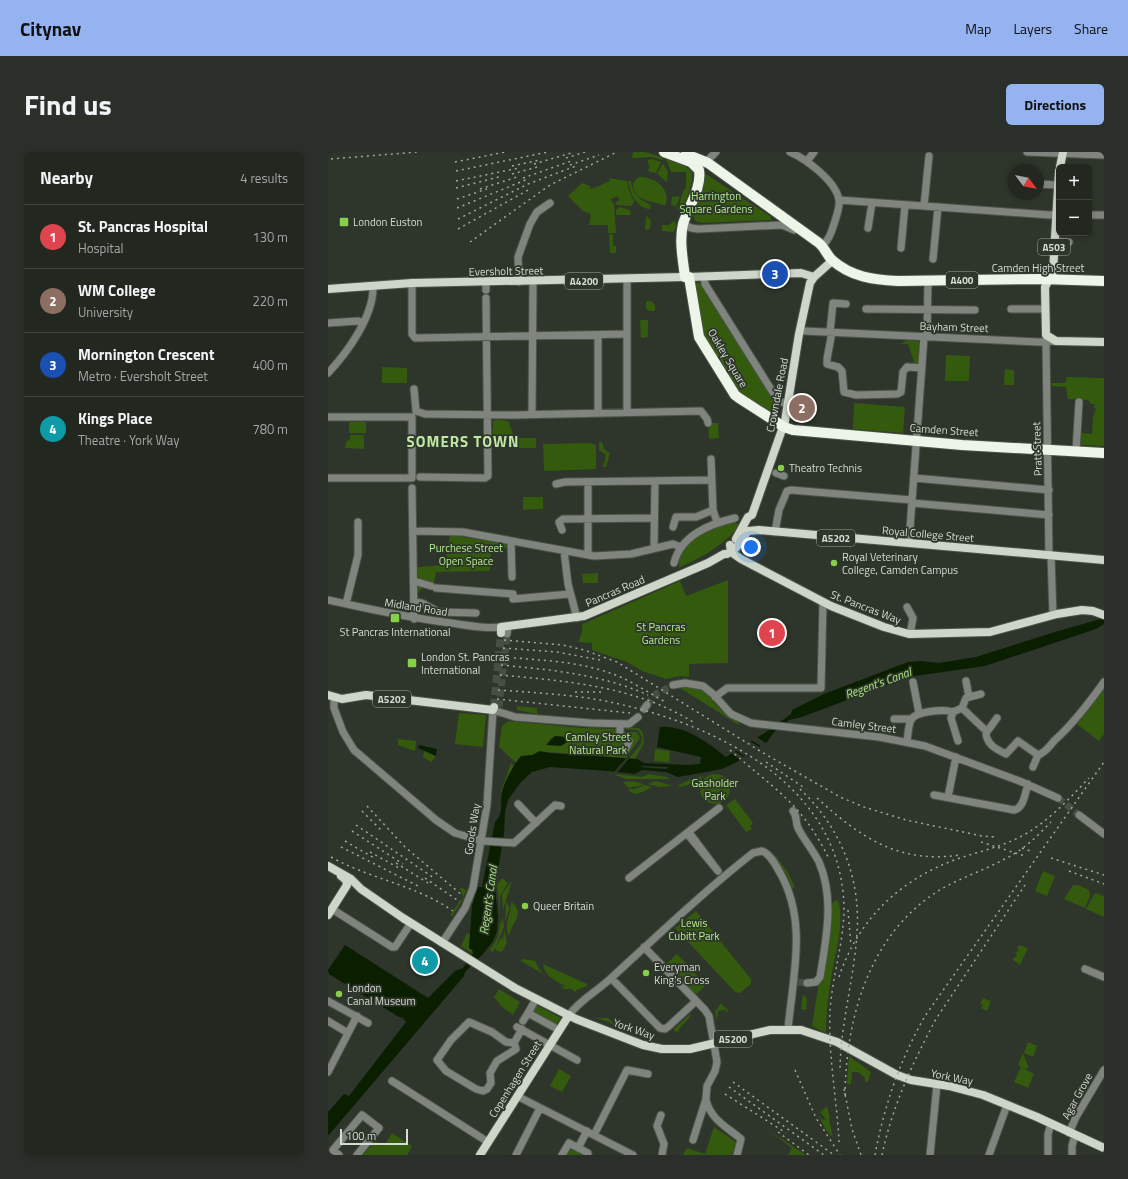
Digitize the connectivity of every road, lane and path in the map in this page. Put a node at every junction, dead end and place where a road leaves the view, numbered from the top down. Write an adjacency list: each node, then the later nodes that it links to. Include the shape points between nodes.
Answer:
1 (790, 152): 10 (street)
2 (814, 152): 10 (street)
3 (1027, 152): 5 (street)
4 (673, 153): 9 (highway, A400); 12 (highway, A400, via 693,164)
5 (1063, 153): 6 (street); 11 (main road)
6 (1074, 153): 7 (street)
7 (1104, 155)
8 (929, 156): 19 (street)
9 (711, 160): 12 (highway); 21 (highway, A400)
10 (807, 162): 15 (street, via 828,180)
11 (1061, 164)
12 (699, 173): 26 (highway, Oakley Square, via 699,180)
13 (1044, 184): 14 (street)
14 (1056, 185)
15 (839, 200): 17 (street); 32 (street)
16 (550, 203): 41 (street, via 537,212 530,224 518,257)
17 (872, 203): 18 (street); 28 (street)
18 (905, 205): 19 (street); 31 (street)
19 (924, 206): 20 (street)
20 (938, 208): 22 (street); 33 (street)
21 (774, 211): 27 (street); 32 (highway, A400)
22 (1056, 214)
23 (1092, 215): 24 (street)
24 (1104, 215)
25 (1056, 223): 29 (main road, A503)
26 (683, 224): 27 (street, via 698,229); 35 (highway, Oakley Square, via 682,247)
27 (774, 225): 32 (street, via 789,227)
28 (868, 228)
29 (1054, 242): 30 (street); 37 (main road, A503, via 1053,272)
30 (1069, 242)
31 (901, 248)
32 (827, 254): 36 (main road); 39 (highway, Camden High Street / A400, via 854,274 865,278)
33 (932, 259)
34 (704, 276): 35 (main road, A4200); 36 (main road, A4200, via 800,273); 69 (street, Oakley Square, via 705,284 780,403)
35 (687, 277): 38 (main road, Eversholt Street / A4200); 77 (highway, Oakley Square, via 699,337 736,396)
36 (814, 277): 55 (main road, Crowndale Road, via 808,289)
37 (1049, 279): 39 (highway, Camden High Street / A400); 40 (highway, Camden High Street / A400); 51 (main road, A503, via 1045,287)
38 (626, 280): 42 (main road, Eversholt Street / A4200); 57 (street)
39 (928, 281): 49 (street)
40 (1104, 281)
41 (519, 282): 42 (main road, Eversholt Street / A4200); 43 (main road, Eversholt Street / A4200, via 486,286)
42 (533, 282): 59 (street)
43 (412, 284): 44 (main road, Eversholt Street / A4200); 61 (street, via 412,334 415,338)
44 (373, 286): 45 (main road, Eversholt Street / A4200); 54 (street, via 370,306)
45 (328, 289)
46 (486, 298): 61 (street)
47 (846, 304): 56 (street, via 833,304)
48 (866, 309): 49 (street)
49 (927, 309): 52 (street); 60 (street)
50 (1012, 309): 51 (street)
51 (1045, 309): 62 (main road, A503, via 1046,335)
52 (975, 310)
53 (328, 323): 54 (street)
54 (363, 323): 66 (street, via 350,345)
55 (802, 331): 56 (street, Bayham Street); 69 (main road, Crowndale Road)
56 (831, 332): 60 (street, Bayham Street); 65 (street, via 827,364 842,371 844,392 897,394 901,392 903,372 907,367)
57 (627, 334): 58 (street); 70 (street)
58 (598, 335): 59 (street); 71 (street)
59 (532, 336): 61 (street); 74 (street)
60 (926, 337): 64 (street, Bayham Street); 65 (street)
61 (487, 338): 73 (street)
62 (1056, 341): 63 (main road, Bayham Street); 64 (street, Bayham Street)
63 (1104, 342)
64 (1046, 344): 79 (street, Pratt Street)
65 (922, 368): 78 (street)
66 (328, 372)
67 (414, 389): 72 (street)
68 (1079, 402): 80 (street)
69 (788, 403): 77 (main road, Crowndale Road)
70 (627, 412): 71 (street); 76 (street, via 701,411 708,419)
71 (598, 413): 74 (street)
72 (414, 414): 73 (street); 75 (street); 86 (street, via 412,478)
73 (486, 414): 74 (street); 85 (street, via 486,478)
74 (532, 414)
75 (328, 418)
76 (708, 423)
77 (784, 427): 78 (highway, Camden Street, via 793,430); 96 (main road, Crowndale Road)
78 (916, 440): 79 (highway, Camden Street); 87 (street)
79 (1048, 450): 80 (highway, Camden Street); 93 (street, Pratt Street)
80 (1076, 451): 81 (highway, Camden Street)
81 (1104, 453)
82 (711, 459): 88 (street)
83 (776, 473): 84 (street)
84 (784, 476)
85 (420, 477)
86 (328, 478)
87 (914, 478): 93 (street); 94 (street)
88 (711, 480): 89 (street); 95 (street)
89 (655, 481): 90 (street); 98 (street)
90 (588, 482): 91 (street); 100 (street)
91 (556, 484)
92 (412, 488): 105 (street)
93 (1049, 490): 97 (street, Pratt Street)
94 (912, 501): 97 (street); 106 (street, via 791,490 785,494); 109 (street)
95 (713, 510): 102 (street); 103 (street, via 696,517 676,517)
96 (752, 515): 107 (main road, Crowndale Road); 112 (main road, Crowndale Road, via 748,517)
97 (1049, 515): 115 (street, Pratt Street)
98 (654, 518): 100 (street); 111 (street)
99 (735, 518): 102 (street)
100 (588, 520): 104 (street, via 563,519 559,522); 114 (street)
101 (358, 522): 124 (street, via 358,555)
102 (717, 522): 110 (street, via 700,530)
103 (673, 526)
104 (562, 530)
105 (414, 531): 108 (street, via 463,532); 119 (street)
106 (775, 532): 107 (main road, Royal College Street / A5202); 109 (main road, Royal College Street / A5202)
107 (747, 533): 112 (main road, A5202); 112 (main road, Crowndale Road / A5202, via 736,548)
108 (511, 541): 113 (street); 118 (street)
109 (909, 542): 115 (main road, Royal College Street / A5202)
110 (681, 547): 111 (street, via 673,544); 117 (street)
111 (654, 548): 114 (street, via 631,554)
112 (730, 548): 123 (main road, St. Pancras Way, via 742,559); 129 (main road, Pancras Road / A5202, via 655,586)
113 (564, 551): 114 (street); 120 (street)
114 (588, 556)
115 (1050, 556): 116 (main road, Royal College Street / A5202); 127 (street, Pratt Street)
116 (1104, 560)
117 (674, 563)
118 (512, 577)
119 (414, 582): 120 (street, via 513,597); 122 (street)
120 (570, 594): 129 (street)
121 (328, 600): 124 (street, Midland Road)
122 (414, 602): 126 (street, via 422,602 439,612); 130 (street)
123 (823, 602): 132 (main road, St. Pancras Way, via 884,627); 139 (street, via 821,688 727,688)
124 (346, 604): 130 (street, Midland Road)
125 (907, 607): 132 (street, via 913,618)
126 (476, 613)
127 (1053, 615): 128 (main road, St. Pancras Way, via 1086,610); 132 (main road, St. Pancras Way, via 990,632)
128 (1104, 615)
129 (577, 618): 131 (main road, Pancras Road / A5202)
130 (414, 619): 131 (street, Midland Road)
131 (504, 630)
132 (910, 634)
133 (966, 681): 140 (street)
134 (913, 682): 143 (street)
135 (1104, 682): 154 (street, via 1067,730 1045,752)
136 (673, 685): 139 (street, Camley Street, via 685,682 698,684)
137 (980, 694): 140 (street)
138 (331, 697): 142 (main road, A5202, via 345,699 366,696); 166 (street, via 342,732 354,750 436,820 455,833 506,844 516,842)
139 (715, 697): 152 (street, Camley Street, via 726,710 751,723)
140 (969, 697): 141 (street)
141 (962, 708): 144 (street); 150 (street)
142 (496, 709): 149 (street, via 515,717); 176 (street, Goods Way, via 487,805 475,881 468,904)
143 (919, 712): 144 (street); 148 (street)
144 (953, 712): 151 (street, via 950,718)
145 (638, 717): 149 (street, via 631,723)
146 (997, 718): 150 (street)
147 (894, 719): 148 (street)
148 (911, 719): 152 (street)
149 (620, 724): 153 (street, via 620,736 630,741)
150 (985, 730): 154 (street, via 987,741 1006,754 1018,741)
151 (958, 741)
152 (907, 742): 155 (street, Camley Street)
153 (626, 748)
154 (1038, 754): 156 (street)
155 (956, 757): 157 (street, Camley Street); 159 (street)
156 (1033, 767)
157 (1028, 784): 159 (street, via 1022,805 1014,810); 160 (street, Camley Street)
158 (934, 794): 159 (street)
159 (948, 797)
160 (1058, 798)
161 (518, 804): 166 (street)
162 (561, 806): 166 (street, via 555,805)
163 (718, 808): 167 (street)
164 (793, 812): 181 (street, via 797,817 797,827 820,864 829,902 820,977 816,982)
165 (1079, 815): 168 (street)
166 (536, 823)
167 (687, 832): 170 (street); 171 (street)
168 (1104, 834)
169 (328, 866): 172 (main road, York Way / A5200)
170 (629, 878)
171 (723, 878): 177 (street); 191 (street, via 760,850 768,854 785,882 793,904 797,941 795,981)
172 (343, 880): 173 (main road); 173 (main road, York Way / A5200, via 351,879); 174 (main road)
173 (359, 889): 175 (main road, York Way / A5200)
174 (330, 912): 175 (street, via 392,947 396,946)
175 (411, 923): 176 (main road, York Way / A5200)
176 (442, 943): 182 (main road, York Way / A5200)
177 (644, 947): 180 (street); 184 (street)
178 (1085, 969): 179 (street)
179 (1104, 977)
180 (611, 978): 184 (street, via 660,1028 665,1029); 187 (street, via 579,1003)
181 (807, 983)
182 (536, 999): 185 (street); 187 (main road, York Way / A5200)
183 (328, 1001): 186 (street)
184 (698, 1003): 194 (street, via 708,1014)
185 (528, 1013): 189 (street); 192 (street)
186 (357, 1016): 190 (street); 193 (street)
187 (569, 1016): 192 (main road, Copenhagen Street); 194 (main road, York Way / A5200, via 654,1048 679,1050)
188 (328, 1021): 193 (street)
189 (523, 1021)
190 (368, 1023)
191 (788, 1029): 194 (main road, York Way / A5200); 202 (main road, York Way / A5200, via 801,1030 832,1040 906,1078)
192 (559, 1030): 196 (main road, Copenhagen Street)
193 (348, 1032): 198 (street)
194 (714, 1041): 204 (street, via 716,1065)
195 (514, 1044): 195 (street, via 516,1049 498,1061 490,1073 491,1083 483,1091 476,1090 446,1071 437,1060 451,1040 470,1022); 196 (street, via 520,1028)
196 (549, 1045): 197 (street); 203 (main road, Copenhagen Street)
197 (577, 1060)
198 (329, 1067)
199 (1104, 1070): 210 (street, Agar Grove, via 1074,1121)
200 (648, 1074): 211 (street, via 627,1070)
201 (392, 1081): 213 (street)
202 (937, 1084): 205 (main road, York Way / A5200, via 971,1091); 225 (street)
203 (517, 1096): 206 (street); 213 (main road, Copenhagen Street)
204 (706, 1099): 212 (street); 224 (street, via 718,1121 741,1139)
205 (1007, 1105): 208 (main road, York Way / A5200); 226 (street)
206 (540, 1108): 209 (street); 219 (street)
207 (661, 1114): 223 (street, via 656,1126 664,1144)
208 (1051, 1124): 210 (main road, York Way / A5200); 227 (street, via 1048,1134)
209 (587, 1131): 211 (street); 214 (street)
210 (1072, 1134): 215 (main road, York Way / A5200); 228 (street, Agar Grove)
211 (594, 1135): 222 (street)
212 (693, 1140)
213 (488, 1142): 218 (main road, Copenhagen Street)
214 (578, 1148): 220 (street, via 569,1143); 221 (street)
215 (1104, 1148)
216 (339, 1155): 217 (street, via 333,1150 362,1115 379,1128)
217 (357, 1155)
218 (480, 1155)
219 (516, 1155)
220 (562, 1155)
221 (588, 1155)
222 (633, 1155)
223 (662, 1155)
224 (737, 1155)
225 (930, 1155)
226 (989, 1155)
227 (1048, 1155)
228 (1072, 1155)

